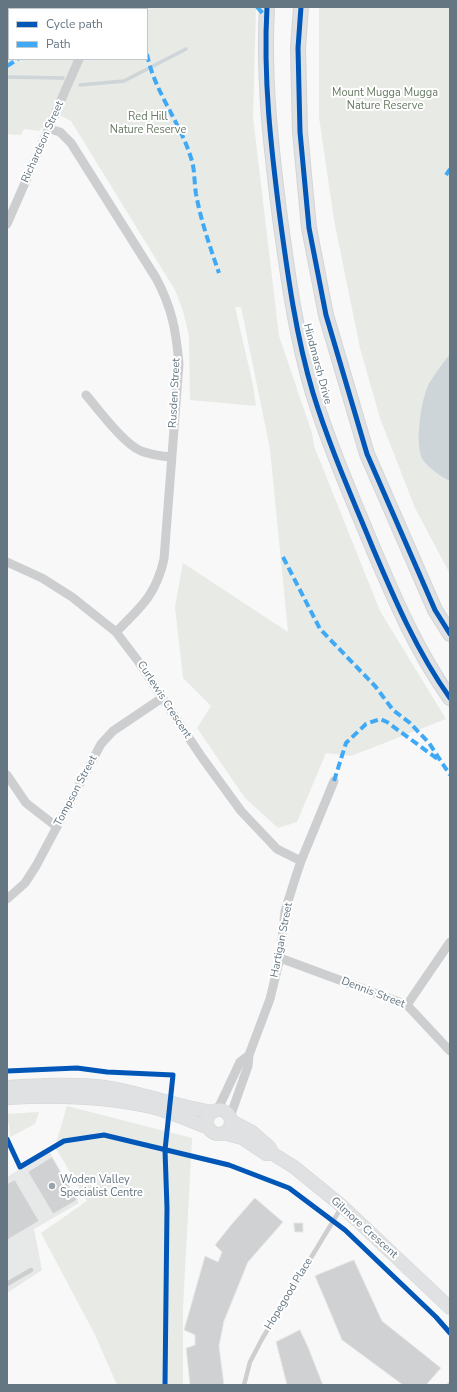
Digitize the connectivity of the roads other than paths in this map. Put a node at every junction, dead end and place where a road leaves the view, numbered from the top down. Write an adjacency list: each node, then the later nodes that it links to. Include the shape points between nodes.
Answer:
1 (267, 7): 12 (main road, Hindmarsh Drive, via 269,133 293,313 313,392 336,461 400,610 439,683)
2 (301, 7): 10 (main road, Hindmarsh Drive, via 298,48 300,132 309,228 326,315 367,454 436,610)
3 (79, 60): 4 (street, Richardson Street)
4 (50, 129): 5 (street, Richardson Street); 7 (street, Rusden Street, via 60,132 70,143 156,278 171,311 179,364)
5 (7, 224)
6 (86, 395): 7 (street, via 133,446 154,456)
7 (171, 457): 9 (street, Rusden Street, via 164,559 160,578 144,603)
8 (7, 562): 9 (street, Curlewis Crescent, via 42,578 72,597)
9 (116, 632): 11 (street, Curlewis Crescent)
10 (450, 634)
11 (162, 698): 15 (street, Tompson Street, via 113,730 102,744); 16 (street, Curlewis Crescent, via 241,811 277,849)
12 (450, 698)
13 (7, 775): 15 (street, via 26,803)
14 (334, 780): 16 (street, Hartigan Street)
15 (57, 827): 17 (street, Tompson Street, via 25,883)
16 (301, 861): 19 (street, Hartigan Street, via 286,911)
17 (7, 898)
18 (450, 942): 20 (street)
19 (280, 958): 20 (street, Dennis Street); 22 (street, Hartigan Street, via 270,999)
20 (407, 1005): 21 (street, Dennis Street)
21 (450, 1051)
22 (249, 1055): 26 (street, Hartigan Street, via 240,1062); 28 (street, Hartigan Street, via 248,1066)
23 (7, 1088): 25 (street, via 75,1085 105,1087)
24 (7, 1098): 25 (street, via 95,1097)
25 (154, 1103): 27 (street)
26 (214, 1112): 27 (street); 28 (street, via 224,1112); 29 (street, via 208,1120)
27 (188, 1114): 29 (street)
28 (230, 1119): 30 (street, via 229,1128); 31 (street, Gilmore Crescent, via 252,1132)
29 (209, 1128): 30 (street, via 215,1133)
30 (223, 1133): 31 (street, Gilmore Crescent, via 242,1138 266,1154)
31 (273, 1154): 32 (street, Gilmore Crescent, via 294,1167)
32 (342, 1206): 35 (street, Gilmore Crescent); 36 (lane, Hopegood Place, via 262,1339 250,1362)
33 (30, 1270): 34 (lane)
34 (7, 1284)
35 (450, 1308)
36 (244, 1385)

